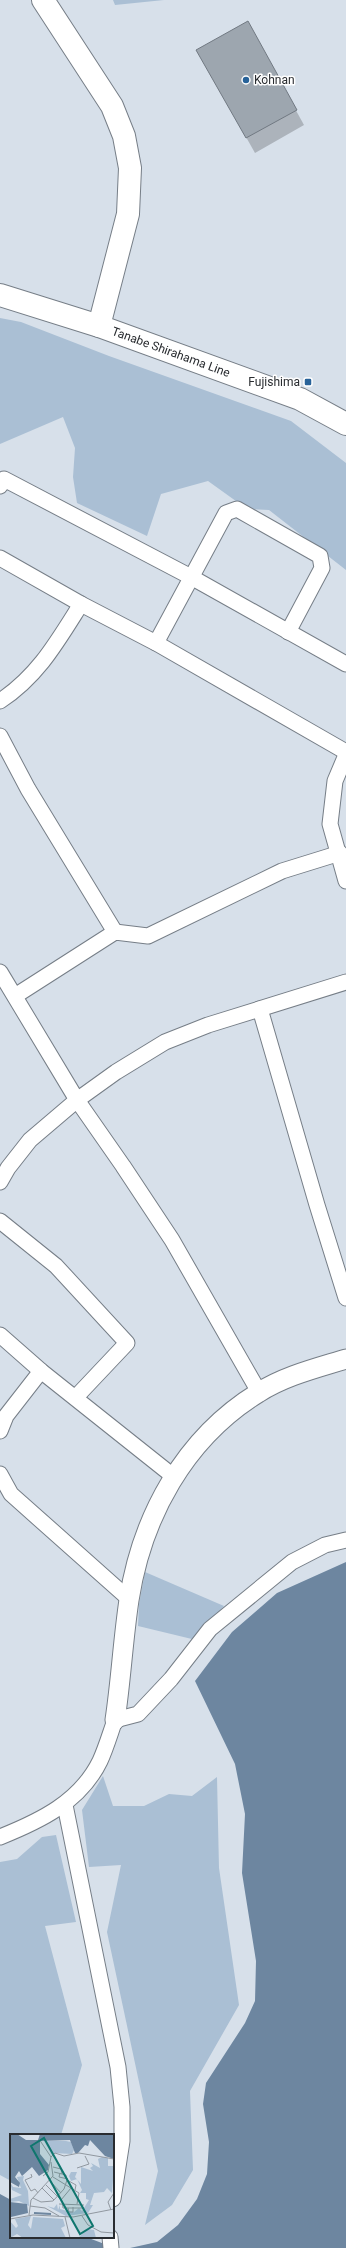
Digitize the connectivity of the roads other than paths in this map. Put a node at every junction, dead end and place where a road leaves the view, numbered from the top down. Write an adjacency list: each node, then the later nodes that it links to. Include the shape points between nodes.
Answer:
1 (43, 0): 3 (main road, Tanabe Shirahama Line, via 112,106 124,136 130,168 128,214)
2 (0, 295): 3 (main road)
3 (99, 326): 4 (main road, Tanabe Shirahama Line, via 300,400)
4 (346, 424)
5 (0, 486): 7 (street, via 4,479)
6 (0, 558): 8 (street)
7 (191, 577): 9 (street); 9 (street, via 226,513 237,509 320,556 322,568); 10 (street)
8 (81, 604): 10 (street); 12 (street, via 41,666 16,691)
9 (288, 632): 11 (street)
10 (156, 643): 14 (street)
11 (346, 664)
12 (0, 701)
13 (0, 736): 18 (street, via 28,789)
14 (346, 752)
15 (346, 755): 16 (street, via 335,781 330,824)
16 (340, 853): 17 (street); 18 (street, via 282,871 148,936)
17 (346, 881)
18 (115, 932): 21 (street)
19 (0, 972): 21 (street)
20 (346, 982): 22 (street)
21 (15, 996): 23 (street)
22 (260, 1009): 23 (street, via 165,1042); 26 (street)
23 (77, 1100): 24 (street, via 30,1140); 30 (street, via 172,1240)
24 (0, 1182)
25 (0, 1221): 31 (street, via 56,1266 127,1343)
26 (346, 1298)
27 (0, 1335): 29 (street)
28 (346, 1359): 30 (street, via 305,1372)
29 (42, 1371): 31 (street); 32 (street, via 6,1416)
30 (259, 1392): 34 (street, via 229,1414 197,1445)
31 (76, 1397): 34 (street)
32 (0, 1431)
33 (0, 1474): 36 (street, via 11,1494)
34 (173, 1476): 36 (street, via 152,1518 139,1554)
35 (346, 1540): 37 (street, via 325,1546 292,1562 210,1629 171,1679 138,1714)
36 (129, 1599): 37 (street)
37 (115, 1720): 38 (street, via 98,1766)
38 (65, 1805): 39 (street, via 34,1823); 40 (street, via 118,2067 122,2140)
39 (0, 1837)
40 (114, 2192)

